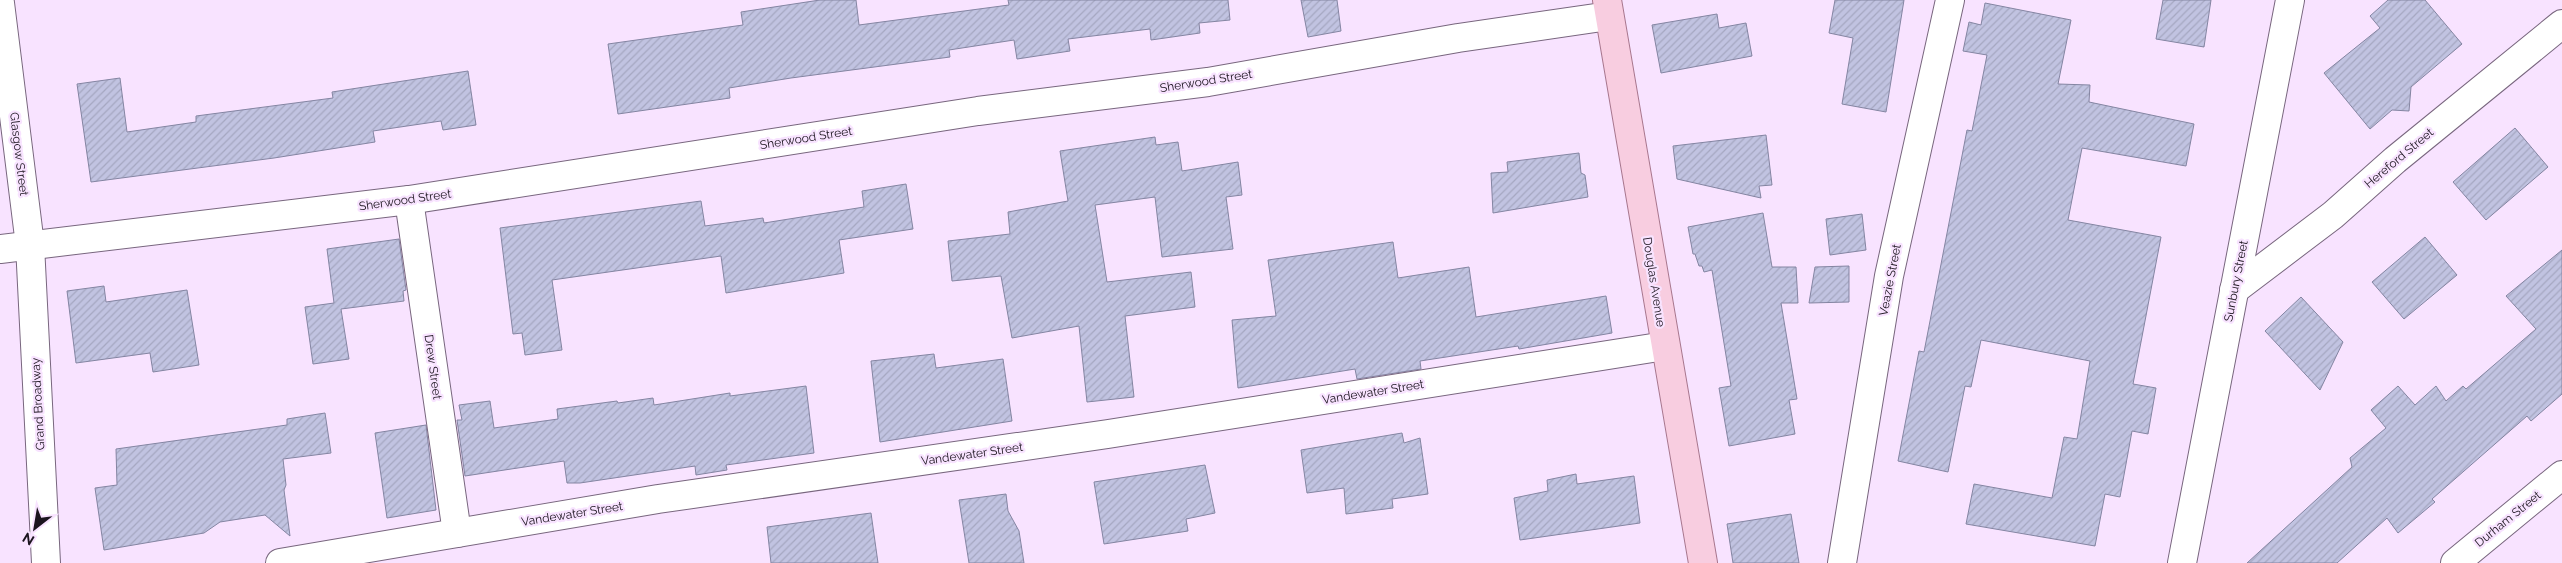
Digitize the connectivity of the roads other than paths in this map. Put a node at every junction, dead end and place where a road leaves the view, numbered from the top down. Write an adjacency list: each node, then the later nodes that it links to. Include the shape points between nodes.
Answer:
1 (1950, 0): 16 (street, Veazie Street, via 1889,276)
2 (2290, 0): 9 (street, Sunbury Street)
3 (0, 3): 7 (street, Glasgow Street)
4 (1608, 8): 6 (street, Sherwood Street, via 1208,82 978,111); 10 (main road, Douglas Avenue)
5 (2562, 24): 9 (street, Hereford Street, via 2395,160 2333,215)
6 (409, 200): 7 (street, Sherwood Street); 12 (street, Drew Street)
7 (30, 244): 8 (street, Sherwood Street); 13 (street, Grand Broadway)
8 (0, 249)
9 (2234, 290): 17 (street, Sunbury Street)
10 (1665, 346): 12 (street, Vandewater Street, via 1108,434 658,499); 15 (main road, Douglas Avenue)
11 (2562, 475): 18 (street, Durham Street)
12 (457, 533): 14 (street, Vandewater Street)
13 (46, 563)
14 (280, 563)
15 (1703, 563)
16 (1842, 563)
17 (2182, 563)
18 (2455, 563)

